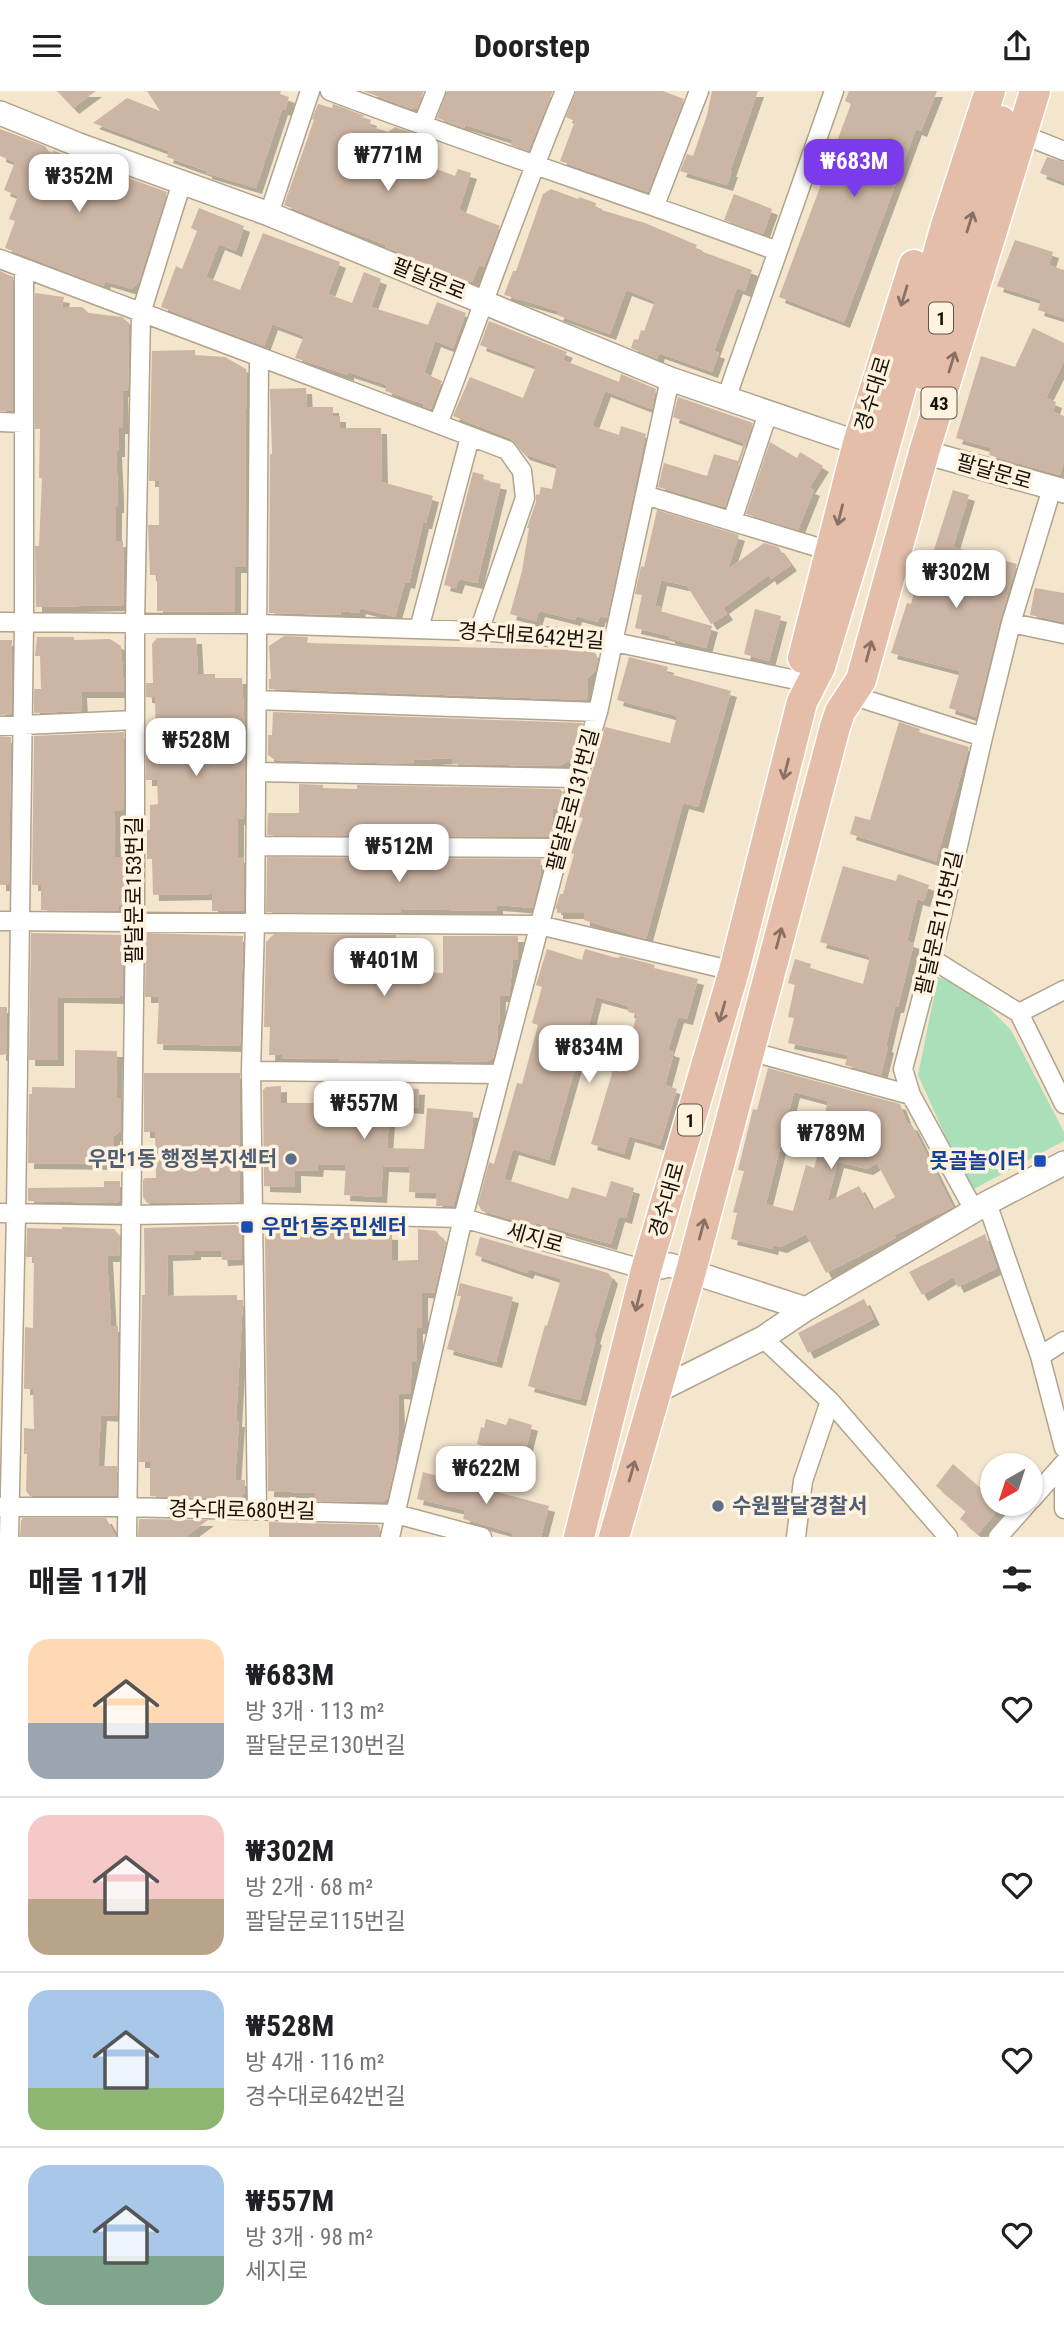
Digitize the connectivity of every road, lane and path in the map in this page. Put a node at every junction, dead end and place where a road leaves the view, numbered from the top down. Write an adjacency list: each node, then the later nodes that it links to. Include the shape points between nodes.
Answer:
1 (310, 91): 18 (street)
2 (330, 91): 12 (street)
3 (436, 91): 12 (street)
4 (565, 91): 15 (street)
5 (699, 91): 17 (street)
6 (834, 91): 19 (street)
7 (969, 91): 32 (main road, 경수대로, one-way to 32)
8 (990, 91): 37 (main road, 1, via 945,229)
9 (1011, 91): 37 (main road, 1, one-way to 9)
10 (1035, 91): 13 (main road, 경수대로 / 43)
11 (0, 113): 16 (street, 팔달문로)
12 (422, 126): 15 (street)
13 (1021, 134): 14 (street); 33 (main road, 경수대로 / 43, one-way to 13)
14 (1064, 151)
15 (533, 166): 17 (street); 22 (street)
16 (182, 182): 18 (street, 팔달문로); 23 (street, 팔달문로153번길)
17 (655, 205): 19 (street)
18 (269, 214): 22 (street, 팔달문로)
19 (777, 251): 26 (street)
20 (0, 259): 21 (street)
21 (24, 268): 23 (street); 29 (street)
22 (485, 302): 25 (street, 팔달문로); 30 (street)
23 (141, 313): 24 (street); 41 (street, 팔달문로153번길)
24 (258, 357): 30 (street); 42 (street)
25 (670, 379): 26 (street, 팔달문로); 35 (street, 팔달문로131번길)
26 (726, 399): 27 (street, 팔달문로)
27 (768, 413): 32 (street, 팔달문로); 36 (street)
28 (0, 422): 29 (street)
29 (24, 423): 39 (street)
30 (438, 424): 31 (street)
31 (470, 437): 43 (street); 44 (street, via 507,450 522,471 525,498)
32 (858, 443): 37 (main road, 경수대로, one-way to 37)
33 (924, 452): 34 (street, 팔달문로); 49 (main road, 경수대로 / 43, one-way to 33, via 861,680)
34 (1058, 489): 40 (street, 팔달문로115번길)
35 (645, 495): 36 (street); 46 (street, 팔달문로131번길)
36 (732, 521): 37 (street)
37 (854, 547): 47 (main road, 경수대로 / 1, via 820,667); 49 (main road, 경수대로 / 1, via 840,673)
38 (0, 622): 39 (street, 경수대로642번길)
39 (24, 622): 41 (street, 경수대로642번길); 53 (street)
40 (1012, 622): 45 (street); 54 (street, 팔달문로115번길)
41 (135, 623): 42 (street, 경수대로642번길); 51 (street, 팔달문로153번길)
42 (258, 624): 43 (street, 경수대로642번길); 48 (street)
43 (419, 629): 44 (street, 경수대로642번길)
44 (479, 631): 46 (street, 경수대로642번길)
45 (1064, 634)
46 (614, 642): 47 (street, 경수대로642번길); 50 (street, 팔달문로131번길)
47 (801, 692): 65 (main road, 경수대로 / 1, one-way to 65)
48 (257, 700): 50 (street); 55 (street)
49 (846, 703): 54 (street); 68 (main road, 경수대로 / 1, one-way to 49)
50 (597, 712): 56 (street, 팔달문로131번길)
51 (135, 720): 53 (street); 61 (street, 팔달문로153번길)
52 (0, 726): 53 (street)
53 (22, 726): 60 (street)
54 (983, 737): 64 (street, 팔달문로115번길)
55 (257, 772): 56 (street); 57 (street)
56 (578, 778): 58 (street, 팔달문로131번길)
57 (256, 846): 58 (street); 62 (street)
58 (559, 848): 63 (street, 팔달문로131번길)
59 (0, 921): 60 (street)
60 (20, 921): 61 (street); 75 (street)
61 (135, 922): 62 (street); 77 (street, 팔달문로153번길)
62 (256, 923): 63 (street); 69 (street)
63 (539, 925): 65 (street); 70 (street, 팔달문로131번길)
64 (932, 959): 67 (street); 71 (street, 팔달문로115번길, via 903,1069)
65 (734, 971): 79 (main road, 경수대로 / 1, one-way to 79)
66 (1064, 990): 67 (street)
67 (1019, 1013): 72 (street)
68 (749, 1051): 71 (street); 80 (main road, 경수대로 / 1, one-way to 68)
69 (251, 1071): 70 (street); 76 (street)
70 (500, 1074): 78 (street, 팔달문로131번길)
71 (911, 1095): 74 (street, 팔달문로115번길)
72 (1064, 1104)
73 (1064, 1163): 74 (street)
74 (980, 1206): 81 (street); 84 (street, 팔달문로115번길)
75 (8, 1213): 77 (street, 세지로); 91 (street)
76 (254, 1213): 77 (street, 세지로); 78 (street, 세지로); 94 (street)
77 (130, 1216): 92 (street)
78 (463, 1218): 79 (street, 세지로); 95 (street, 팔달문로131번길)
79 (646, 1270): 80 (street, 세지로, via 670,1265); 101 (main road, 경수대로 / 1, one-way to 101)
80 (691, 1271): 81 (street, 세지로); 85 (main road, 경수대로 / 1)
81 (806, 1309): 82 (street)
82 (763, 1338): 85 (street); 86 (street)
83 (1064, 1341): 84 (street)
84 (1040, 1356): 87 (street, 팔달문로115번길)
85 (655, 1392): 102 (main road, 경수대로 / 1, one-way to 85)
86 (830, 1401): 103 (street, via 803,1481); 104 (street)
87 (1064, 1448)
88 (1064, 1463): 90 (street)
89 (1064, 1479): 93 (street)
90 (1043, 1486)
91 (4, 1507): 92 (street, 경수대로680번길); 97 (street)
92 (126, 1507): 94 (street, 경수대로680번길); 98 (street)
93 (1064, 1509)
94 (257, 1510): 95 (street, 경수대로680번길)
95 (396, 1514): 99 (street, 팔달문로131번길); 100 (street, 경수대로680번길)
96 (1017, 1516): 105 (street)
97 (9, 1537)
98 (127, 1537)
99 (390, 1537)
100 (482, 1537)
101 (579, 1537)
102 (614, 1537)
103 (796, 1537)
104 (948, 1537)
105 (998, 1537)

